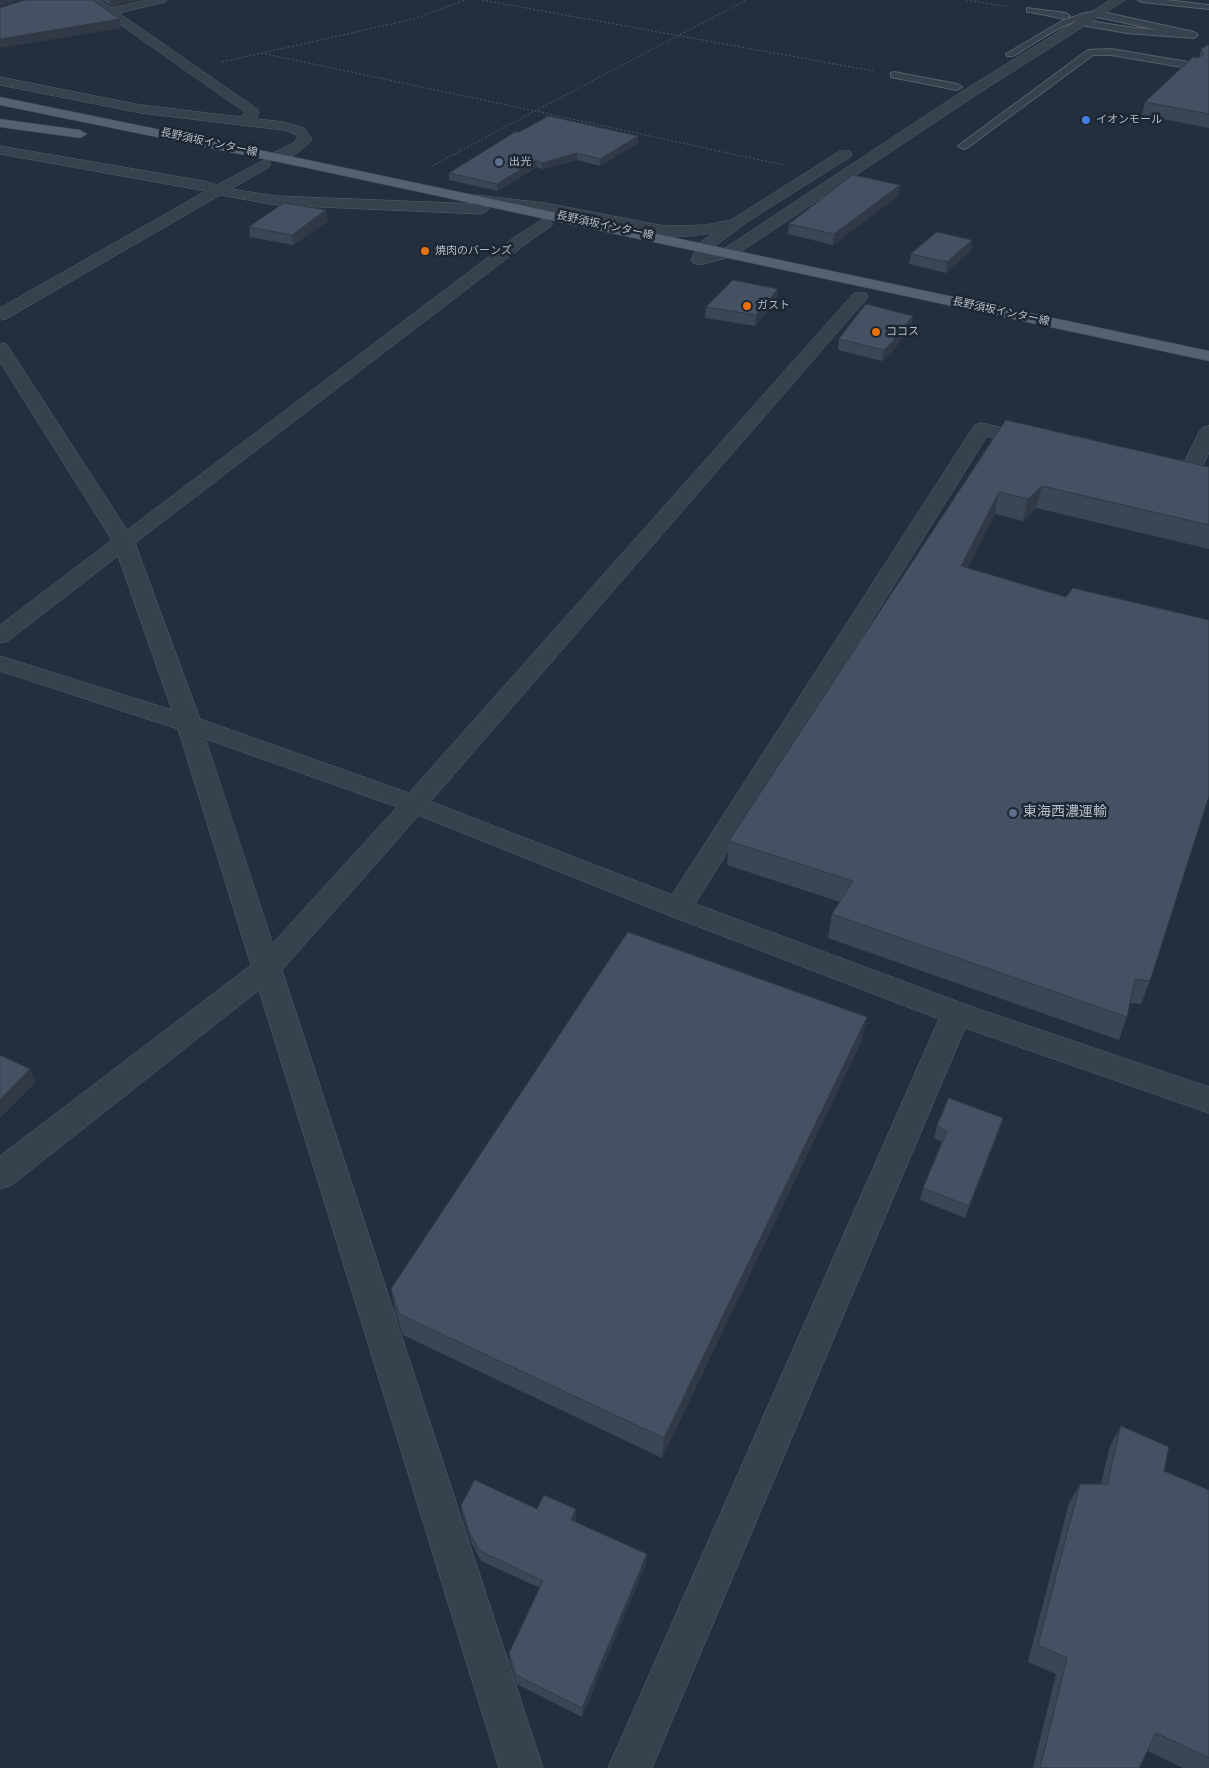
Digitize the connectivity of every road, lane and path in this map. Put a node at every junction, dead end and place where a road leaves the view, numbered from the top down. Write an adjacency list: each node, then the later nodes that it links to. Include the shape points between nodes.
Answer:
1 (92, 0): 13 (street)
2 (162, 0): 13 (street)
3 (465, 0): 18 (path, via 414,19)
4 (482, 0): 17 (path)
5 (746, 0): 17 (path)
6 (966, 0): 12 (path)
7 (1092, 0): 15 (street)
8 (1119, 0): 14 (street)
9 (1142, 0): 11 (lane)
10 (1192, 0): 11 (lane)
11 (1209, 5)
12 (1030, 10): 15 (lane)
13 (110, 12): 21 (street)
14 (1098, 14): 16 (street); 16 (lane, via 1198,35); 19 (lane, via 1073,18)
15 (1066, 16): 19 (street)
16 (1084, 23): 40 (street, via 971,92)
17 (679, 35): 22 (path); 27 (path)
18 (261, 53): 21 (path); 27 (path)
19 (1010, 54): 24 (street)
20 (1194, 66): 30 (lane, via 1092,52)
21 (189, 69): 28 (street, via 252,112)
22 (894, 75): 24 (lane)
23 (0, 81): 28 (street, via 141,109)
24 (957, 87): 26 (street)
25 (0, 101): 33 (main road, 長野須坂インター線)
26 (926, 106)
27 (535, 111): 34 (path); 35 (path)
28 (244, 121): 33 (street, via 293,128 304,134 305,139 297,147)
29 (0, 123): 33 (main road, 長野須坂インター線)
30 (963, 146)
31 (855, 148): 34 (street)
32 (0, 150): 36 (street)
33 (270, 161): 35 (main road, 長野須坂インター線); 36 (street); 37 (main road, 長野須坂インター線)
34 (815, 172): 38 (street)
35 (400, 183): 37 (main road, 長野須坂インター線)
36 (218, 191): 37 (street, via 293,202); 43 (street)
37 (477, 204): 38 (street, via 554,209 675,232 699,232); 39 (main road, 長野須坂インター線); 41 (main road, 長野須坂インター線)
38 (742, 218): 41 (street)
39 (545, 224): 41 (main road, 長野須坂インター線); 50 (street)
40 (728, 253): 41 (main road, 長野須坂インター線); 45 (main road, 長野須坂インター線)
41 (701, 254): 42 (main road, 長野須坂インター線)
42 (860, 297): 46 (main road, 長野須坂インター線); 54 (street)
43 (0, 315)
44 (0, 348): 50 (street)
45 (1209, 356)
46 (1209, 370)
47 (1209, 432): 49 (street, via 1178,475)
48 (1057, 446): 55 (street, via 982,429)
49 (1209, 482)
50 (124, 542): 51 (street); 53 (street)
51 (0, 636)
52 (0, 663): 53 (street)
53 (189, 724): 54 (street); 56 (street)
54 (414, 804): 55 (street); 56 (street)
55 (678, 908): 57 (street)
56 (267, 968): 59 (street); 60 (street)
57 (956, 1013): 58 (street); 61 (street)
58 (1209, 1100)
59 (0, 1175)
60 (521, 1768)
61 (630, 1768)

